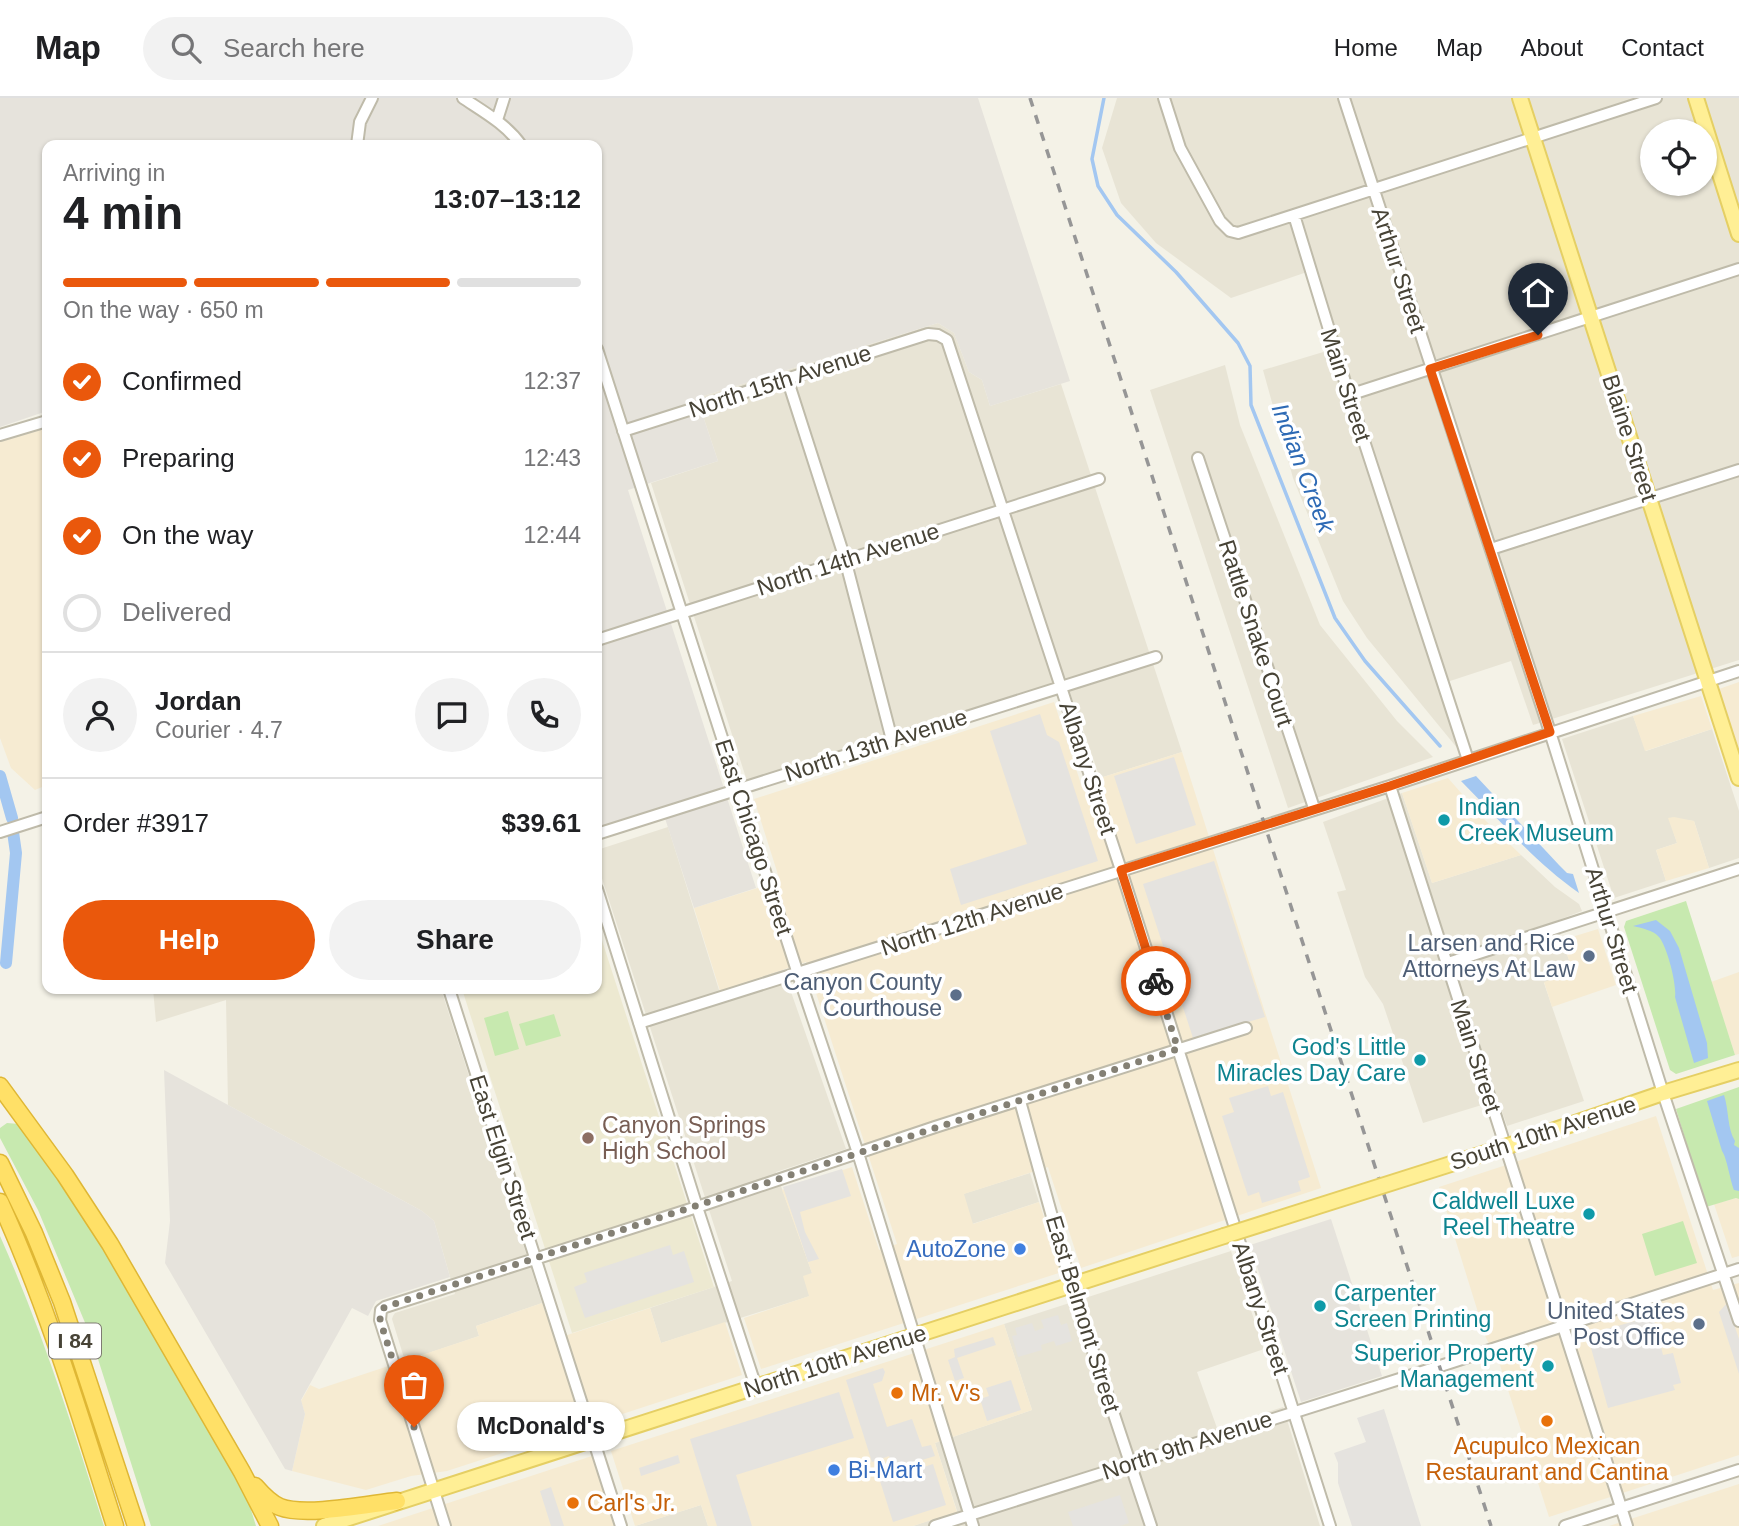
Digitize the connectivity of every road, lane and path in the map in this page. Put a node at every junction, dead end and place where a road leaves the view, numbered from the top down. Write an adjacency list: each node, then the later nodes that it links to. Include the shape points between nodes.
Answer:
1 (372, 98): 11 (street, via 360,122)
2 (463, 98): 9 (street)
3 (504, 98): 9 (street)
4 (1164, 98): 14 (street, via 1180,148 1230,231 1238,233)
5 (1344, 98): 13 (street, Arthur Street)
6 (1520, 98): 10 (main road, Blaine Street)
7 (1656, 98): 10 (street)
8 (1696, 98): 15 (main road)
9 (497, 120): 12 (street)
10 (1532, 136): 13 (street); 17 (main road, Blaine Street)
11 (358, 140)
12 (518, 140)
13 (1373, 188): 14 (street); 20 (street, Arthur Street)
14 (1294, 215): 22 (street, Main Street)
15 (1739, 234)
16 (1739, 270): 17 (street)
17 (1592, 319): 20 (street); 29 (main road, Blaine Street)
18 (938, 335): 21 (street, North 15th Avenue, via 928,334); 30 (street, Albany Street, via 947,340)
19 (602, 365): 24 (street, East Chicago Street)
20 (1430, 369): 22 (street); 31 (street, Arthur Street)
21 (787, 378): 24 (street, North 15th Avenue); 32 (street)
22 (1349, 395): 41 (street, Main Street)
23 (42, 422): 25 (street)
24 (623, 431): 33 (street, East Chicago Street)
25 (0, 435)
26 (1198, 458): 45 (street, Rattle Snake Court)
27 (1739, 470): 29 (street)
28 (1099, 479): 30 (street, North 14th Avenue)
29 (1649, 498): 31 (street); 37 (main road, Blaine Street)
30 (1003, 509): 32 (street, North 14th Avenue); 38 (street, Albany Street)
31 (1491, 549): 39 (street, Arthur Street)
32 (845, 559): 33 (street, North 14th Avenue); 40 (street)
33 (681, 613): 34 (street, North 14th Avenue); 44 (street, East Chicago Street)
34 (602, 638)
35 (1156, 657): 38 (street, North 13th Avenue)
36 (1739, 671): 37 (street, North 12th Avenue)
37 (1709, 681): 39 (street, North 12th Avenue); 42 (main road, Blaine Street)
38 (1061, 687): 40 (street, North 13th Avenue); 50 (street, Albany Street)
39 (1550, 732): 41 (street, North 12th Avenue); 52 (street, Arthur Street)
40 (892, 740): 44 (street, North 13th Avenue)
41 (1468, 760): 43 (street, North 12th Avenue)
42 (1739, 778)
43 (1390, 786): 45 (street, North 12th Avenue); 53 (street, Main Street)
44 (738, 789): 48 (street, North 13th Avenue); 54 (street, East Chicago Street)
45 (1314, 808): 50 (street, North 12th Avenue)
46 (42, 819): 47 (street)
47 (0, 832)
48 (602, 832)
49 (1739, 869): 52 (street)
50 (1121, 870): 54 (street, North 12th Avenue); 58 (street, Albany Street)
51 (602, 905): 56 (street)
52 (1607, 913): 53 (street); 61 (street, Arthur Street)
53 (1446, 964): 73 (street, Main Street)
54 (798, 975): 56 (street, North 12th Avenue); 63 (street, East Chicago Street)
55 (451, 994): 68 (street, East Elgin Street)
56 (639, 1023): 67 (street)
57 (1247, 1028): 58 (street)
58 (1178, 1049): 62 (street); 76 (street, Albany Street)
59 (1739, 1070): 61 (main road, South 10th Avenue)
60 (0, 1086): 80 (highway, via 110,1244)
61 (1662, 1093): 65 (main road, South 10th Avenue, bridge); 70 (street, Arthur Street)
62 (1020, 1101): 63 (street); 71 (street, East Belmont Street)
63 (858, 1153): 67 (street); 74 (street, East Chicago Street)
64 (0, 1163): 86 (highway, I 84, via 62,1302)
65 (1347, 1197): 71 (main road, North 10th Avenue, bridge)
66 (0, 1202): 85 (highway, I 84, via 55,1338)
67 (696, 1207): 68 (street); 75 (street)
68 (535, 1257): 77 (street, East Elgin Street); 81 (street, via 381,1310 380,1320)
69 (1739, 1269): 70 (street, North 9th Avenue)
70 (1724, 1274): 72 (street, Arthur Street); 73 (street, North 9th Avenue)
71 (1072, 1285): 74 (main road, North 10th Avenue); 78 (street, East Belmont Street)
72 (1739, 1321)
73 (1563, 1325): 76 (street, North 9th Avenue); 83 (street, Main Street)
74 (916, 1335): 75 (main road, North 10th Avenue); 84 (street, East Chicago Street)
75 (756, 1387): 77 (main road, North 10th Avenue)
76 (1294, 1411): 78 (street, North 9th Avenue); 93 (street, Albany Street)
77 (593, 1439): 81 (main road, North 10th Avenue); 90 (street, East Elgin Street)
78 (1130, 1463): 84 (street, North 9th Avenue); 92 (street, East Belmont Street)
79 (1739, 1470): 83 (street)
80 (243, 1472): 82 (highway, via 270,1502 289,1510); 87 (highway)
81 (433, 1490): 82 (main road, North 10th Avenue); 89 (street)
82 (397, 1502): 88 (main road, North 10th Avenue)
83 (1621, 1508): 94 (street); 95 (street, Main Street)
84 (972, 1521): 91 (street, North 9th Avenue)
85 (115, 1526)
86 (136, 1526)
87 (270, 1526)
88 (324, 1526)
89 (445, 1526)
90 (621, 1526)
91 (935, 1526)
92 (1151, 1526)
93 (1330, 1526)
94 (1565, 1526)
95 (1627, 1526)

